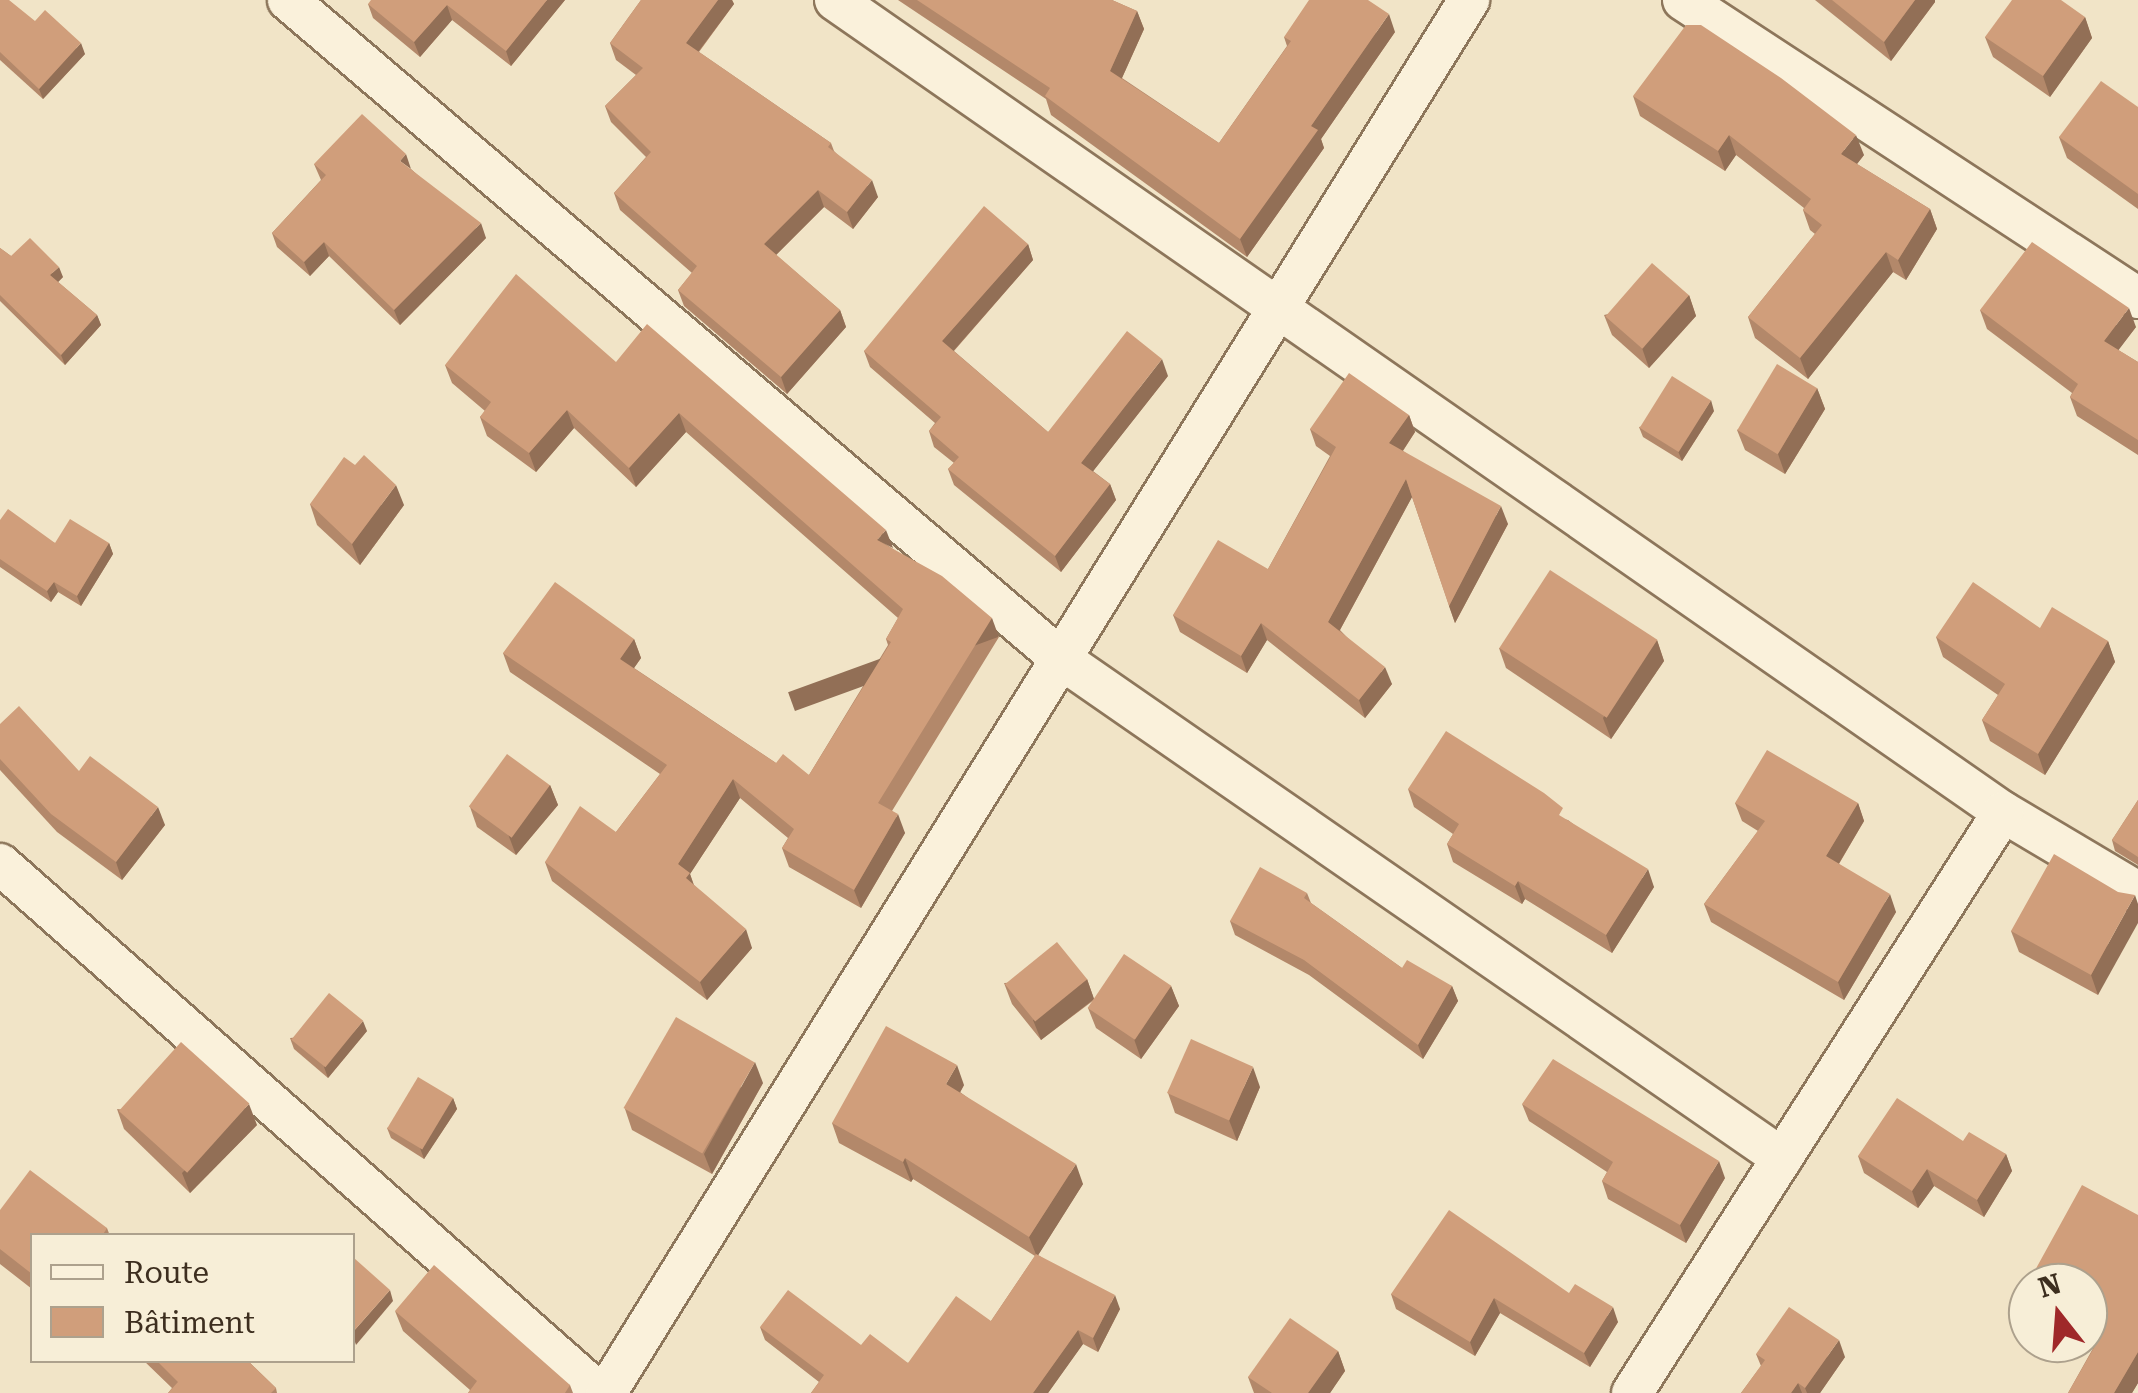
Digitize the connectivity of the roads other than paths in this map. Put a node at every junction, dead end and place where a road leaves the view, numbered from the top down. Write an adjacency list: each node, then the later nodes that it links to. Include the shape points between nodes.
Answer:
1 (288, 0): 7 (street)
2 (835, 0): 6 (street)
3 (1469, 0): 6 (street)
4 (1682, 0): 5 (street)
5 (2138, 298)
6 (1277, 310): 7 (street); 8 (street)
7 (1060, 659): 11 (street); 12 (street)
8 (2003, 812): 10 (street); 11 (street)
9 (0, 864): 12 (street)
10 (2138, 892)
11 (1782, 1158): 13 (street)
12 (602, 1393)
13 (1632, 1393)

